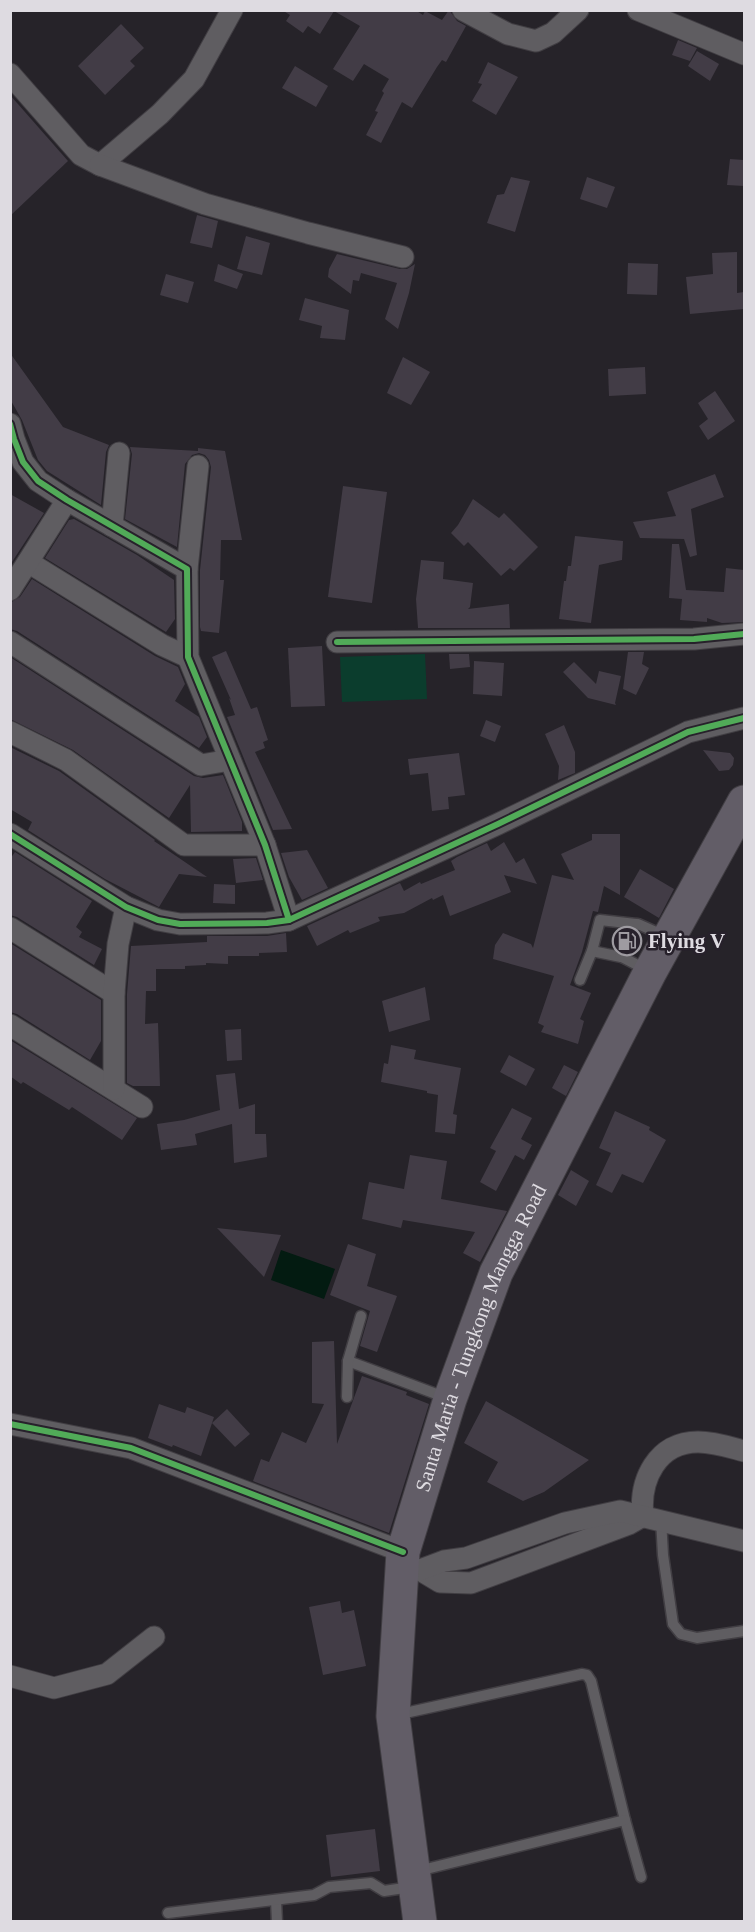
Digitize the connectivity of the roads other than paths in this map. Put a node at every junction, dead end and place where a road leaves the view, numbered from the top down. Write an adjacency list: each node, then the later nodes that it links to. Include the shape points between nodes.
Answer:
1 (232, 10): 7 (street, via 194,79)
2 (463, 10): 3 (street, via 508,34 536,41 553,33)
3 (578, 10)
4 (638, 10): 5 (street)
5 (744, 54)
6 (10, 74): 7 (street, via 81,155)
7 (100, 165): 8 (street, via 205,204)
8 (404, 257)
9 (12, 436): 12 (street, via 23,462 38,481)
10 (119, 453): 13 (street)
11 (198, 466): 15 (street)
12 (67, 500): 13 (street); 14 (street)
13 (112, 526): 15 (street)
14 (28, 561): 16 (street); 20 (street, via 162,645)
15 (187, 569): 20 (street)
16 (10, 590)
17 (744, 634): 19 (street, via 682,639)
18 (10, 642): 23 (street, via 201,765)
19 (337, 642)
20 (188, 657): 23 (street)
21 (744, 718): 28 (street, via 688,732)
22 (10, 732): 26 (street, via 66,760 184,844)
23 (230, 760): 26 (street)
24 (744, 802): 31 (main road, Santa Maria - Tungkong Mangga Road)
25 (10, 834): 27 (street)
26 (265, 845): 28 (street)
27 (126, 906): 28 (street, via 158,920 180,924); 36 (street)
28 (289, 920)
29 (636, 924): 31 (lane); 32 (lane, via 600,920); 33 (lane)
30 (10, 928): 36 (street)
31 (668, 938): 34 (main road, Santa Maria - Tungkong Mangga Road)
32 (592, 951): 33 (lane); 35 (lane)
33 (621, 957): 34 (lane)
34 (650, 972): 43 (main road, Santa Maria - Tungkong Mangga Road, via 496,1273)
35 (580, 980)
36 (114, 993): 38 (street)
37 (10, 1024): 38 (street)
38 (114, 1089): 39 (street)
39 (142, 1107)
40 (362, 1316): 41 (lane)
41 (348, 1361): 42 (lane); 43 (lane)
42 (346, 1397)
43 (450, 1399): 48 (main road, Santa Maria - Tungkong Mangga Road)
44 (10, 1424): 48 (street, via 131,1448)
45 (744, 1450): 46 (street, via 695,1442 666,1453 646,1479 642,1502)
46 (652, 1517): 47 (street); 48 (street, via 620,1511 565,1523 466,1558); 49 (lane, via 663,1555 673,1624 681,1634 697,1638)
47 (744, 1541)
48 (408, 1564): 52 (main road, Santa Maria - Tungkong Mangga Road)
49 (744, 1631)
50 (154, 1637): 51 (street, via 107,1674 64,1686 54,1688)
51 (10, 1676)
52 (393, 1716): 53 (lane, via 587,1675); 55 (main road, Santa Maria - Tungkong Mangga Road)
53 (625, 1820): 54 (lane); 55 (lane)
54 (641, 1876)
55 (415, 1879): 56 (lane, via 384,1891 371,1883 329,1887 314,1895); 59 (main road, Santa Maria - Tungkong Mangga Road)
56 (276, 1900): 57 (lane); 58 (lane)
57 (168, 1913)
58 (278, 1922)
59 (420, 1922)

